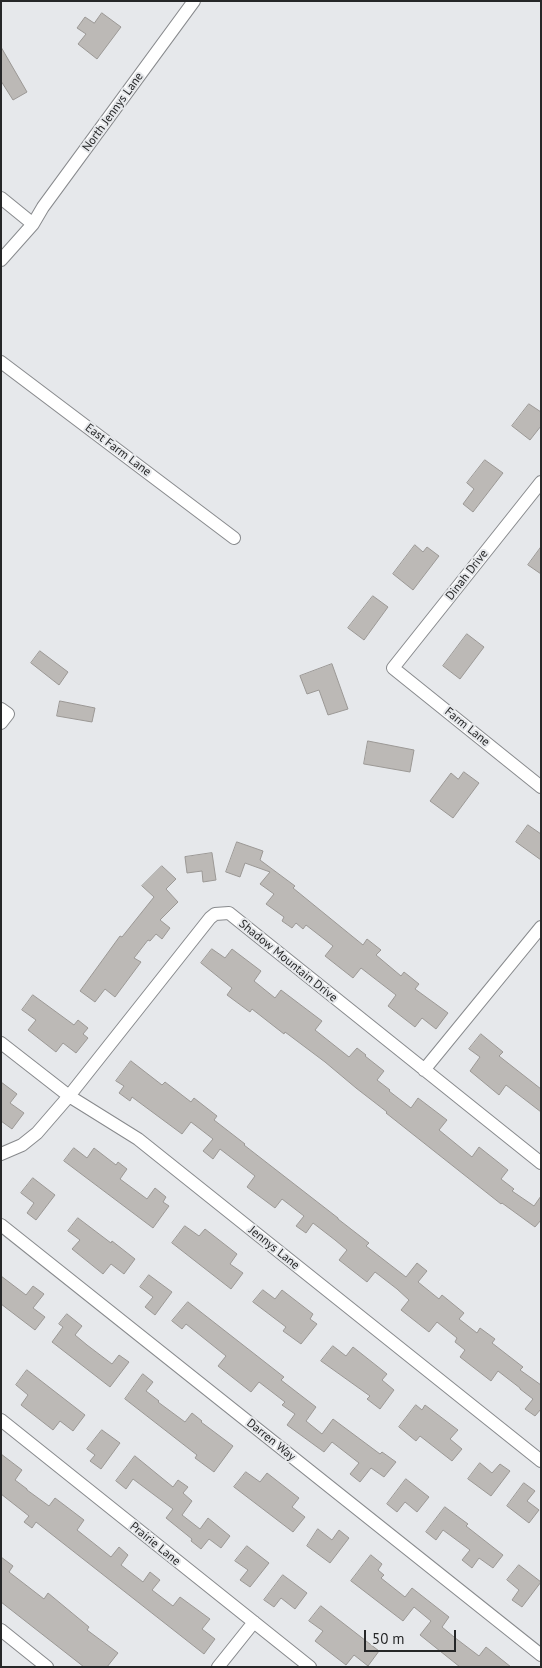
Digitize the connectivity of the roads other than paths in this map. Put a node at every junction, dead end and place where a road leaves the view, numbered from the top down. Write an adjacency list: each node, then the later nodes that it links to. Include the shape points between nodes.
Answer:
1 (194, 1): 3 (street, North Jennys Lane)
2 (1, 198): 3 (street)
3 (33, 224): 4 (street, North Jennys Lane)
4 (1, 260)
5 (1, 362): 7 (street, East Farm Lane)
6 (541, 482): 8 (street, Dinah Drive)
7 (234, 538)
8 (393, 668): 9 (street, Farm Lane)
9 (541, 786)
10 (541, 927): 12 (street)
11 (1, 1043): 13 (street, Jennys Lane)
12 (424, 1070): 13 (street, Shadow Mountain Drive, via 229,913 215,914); 15 (street, Shadow Mountain Drive)
13 (69, 1096): 14 (street, via 37,1133); 18 (street, Jennys Lane, via 138,1139)
14 (1, 1154)
15 (541, 1163)
16 (1, 1225): 21 (street, Darren Way)
17 (1, 1420): 19 (street, Prairie Lane)
18 (541, 1461)
19 (254, 1622): 23 (street); 24 (street, Prairie Lane)
20 (1, 1630): 22 (street)
21 (541, 1655)
22 (47, 1667)
23 (218, 1667)
24 (310, 1667)

